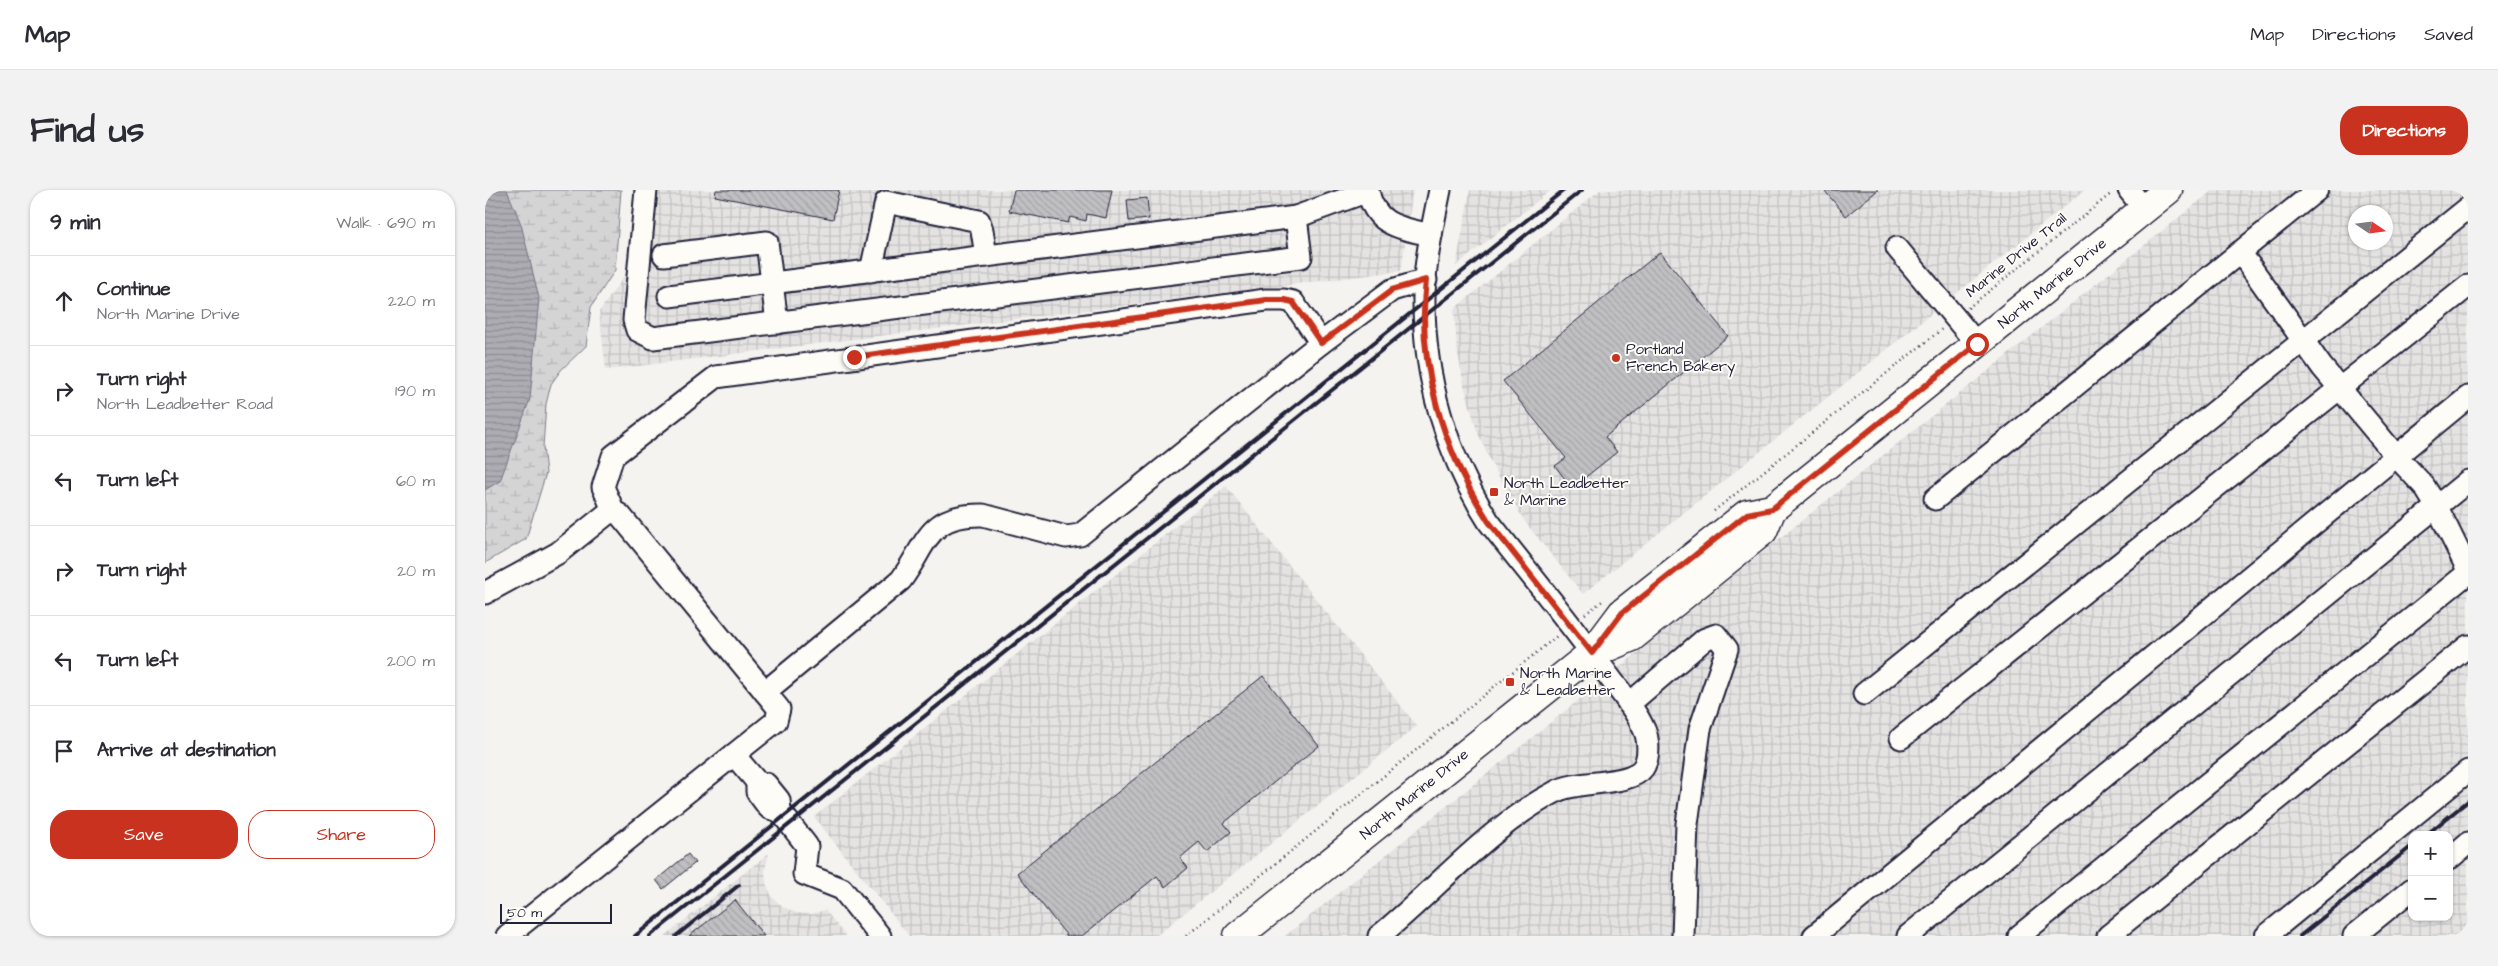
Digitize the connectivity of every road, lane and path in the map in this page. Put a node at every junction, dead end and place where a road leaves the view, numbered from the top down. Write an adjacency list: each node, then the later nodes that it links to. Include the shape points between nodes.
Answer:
1 (646, 190): 21 (street, via 633,320 637,330 653,338)
2 (1440, 190): 10 (street)
3 (2115, 190): 20 (path, Marine Drive Trail)
4 (2168, 190): 7 (main road, North Marine Drive)
5 (2317, 190): 12 (street)
6 (1368, 191): 9 (street); 10 (street, via 1374,210 1384,220)
7 (2136, 200): 24 (main road, North Marine Drive)
8 (2468, 208): 22 (street)
9 (1296, 217): 14 (street); 21 (street, via 1301,257)
10 (1431, 235): 16 (street)
11 (1897, 248): 20 (street)
12 (2240, 252): 22 (street); 29 (street)
13 (664, 255): 17 (street, via 767,242)
14 (986, 256): 15 (street); 15 (street, via 979,222 886,202)
15 (871, 271): 17 (street)
16 (1426, 280): 23 (street, via 1392,290); 35 (street, via 1426,342 1433,392 1458,465 1489,522)
17 (772, 283): 19 (street); 21 (street)
18 (2468, 286): 25 (street)
19 (669, 296)
20 (1955, 318): 24 (street)
21 (777, 323)
22 (2303, 340): 25 (street); 37 (street)
23 (1321, 343): 31 (street, via 1293,302 1266,300 716,377 613,456 603,487); 36 (street, via 1080,535 1065,537 983,514 948,519 932,531 917,550 911,567 901,580)
24 (1977, 344): 35 (main road, North Marine Drive, via 1772,509 1763,531 1740,550 1631,637)
25 (2341, 388): 27 (street); 39 (street)
26 (2468, 397): 27 (street)
27 (2396, 456): 30 (street, via 2418,478); 50 (street)
28 (2468, 481): 30 (street)
29 (1935, 499)
30 (2437, 507): 32 (street); 51 (street)
31 (614, 512): 33 (street, via 608,513 557,553); 36 (street, via 621,514)
32 (2468, 572): 52 (street)
33 (485, 593)
34 (2468, 646): 53 (street)
35 (1592, 653): 38 (street); 47 (main road, North Marine Drive)
36 (765, 692): 40 (street, via 779,709 776,721)
37 (1865, 694)
38 (1629, 704): 48 (street, via 1644,729 1647,758 1642,769 1631,776 1562,788 1533,803); 49 (street, via 1705,639 1716,635 1727,649 1700,729 1687,824)
39 (1901, 738)
40 (734, 755): 45 (street); 46 (street, via 757,782 766,784 779,800 780,811 807,846 804,874 842,889)
41 (2468, 771): 54 (street)
42 (2468, 843): 43 (street)
43 (2453, 856)
44 (2408, 893): 55 (street)
45 (507, 936)
46 (880, 936)
47 (1238, 936)
48 (1379, 936)
49 (1683, 936)
50 (1814, 936)
51 (1908, 936)
52 (2019, 936)
53 (2108, 936)
54 (2267, 936)
55 (2354, 936)

